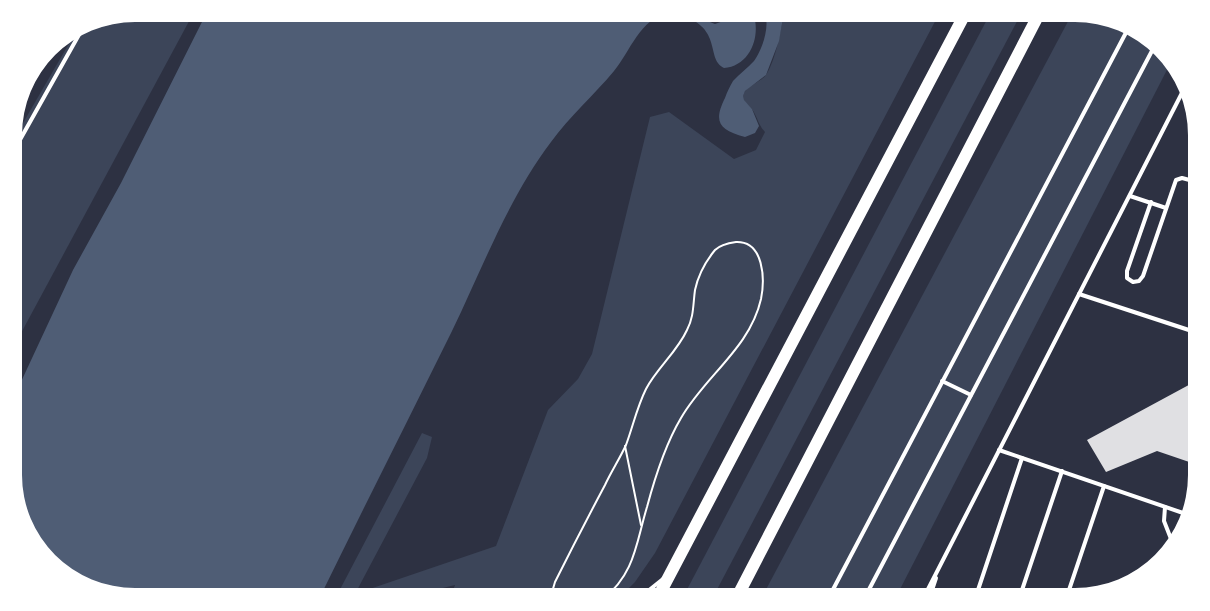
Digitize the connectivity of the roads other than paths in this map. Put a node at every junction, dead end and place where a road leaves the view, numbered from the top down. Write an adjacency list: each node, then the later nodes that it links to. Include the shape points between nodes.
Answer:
1 (961, 22): 24 (highway)
2 (1035, 22): 27 (highway)
3 (1125, 35): 14 (lane)
4 (76, 40): 7 (lane)
5 (1151, 53): 15 (lane)
6 (1180, 96): 9 (lane)
7 (23, 134)
8 (1188, 180): 11 (lane, via 1176,180)
9 (1129, 195): 10 (lane); 12 (lane)
10 (1151, 202): 11 (lane); 11 (lane, via 1127,271 1127,278 1133,282 1143,276)
11 (1166, 208)
12 (1079, 294): 13 (lane); 16 (lane)
13 (1188, 330)
14 (942, 381): 15 (lane); 28 (lane)
15 (971, 395): 29 (lane)
16 (999, 450): 17 (lane); 23 (lane)
17 (1022, 458): 18 (lane); 32 (lane)
18 (1062, 471): 19 (lane); 33 (lane)
19 (1104, 486): 20 (lane); 34 (lane)
20 (1165, 507): 21 (lane); 22 (lane, via 1164,521)
21 (1181, 512)
22 (1170, 535)
23 (940, 565): 30 (lane); 31 (lane)
24 (670, 573): 25 (lane); 26 (highway)
25 (652, 588)
26 (662, 588)
27 (742, 588)
28 (834, 588)
29 (870, 588)
30 (928, 588)
31 (933, 588)
32 (979, 588)
33 (1023, 588)
34 (1070, 588)

